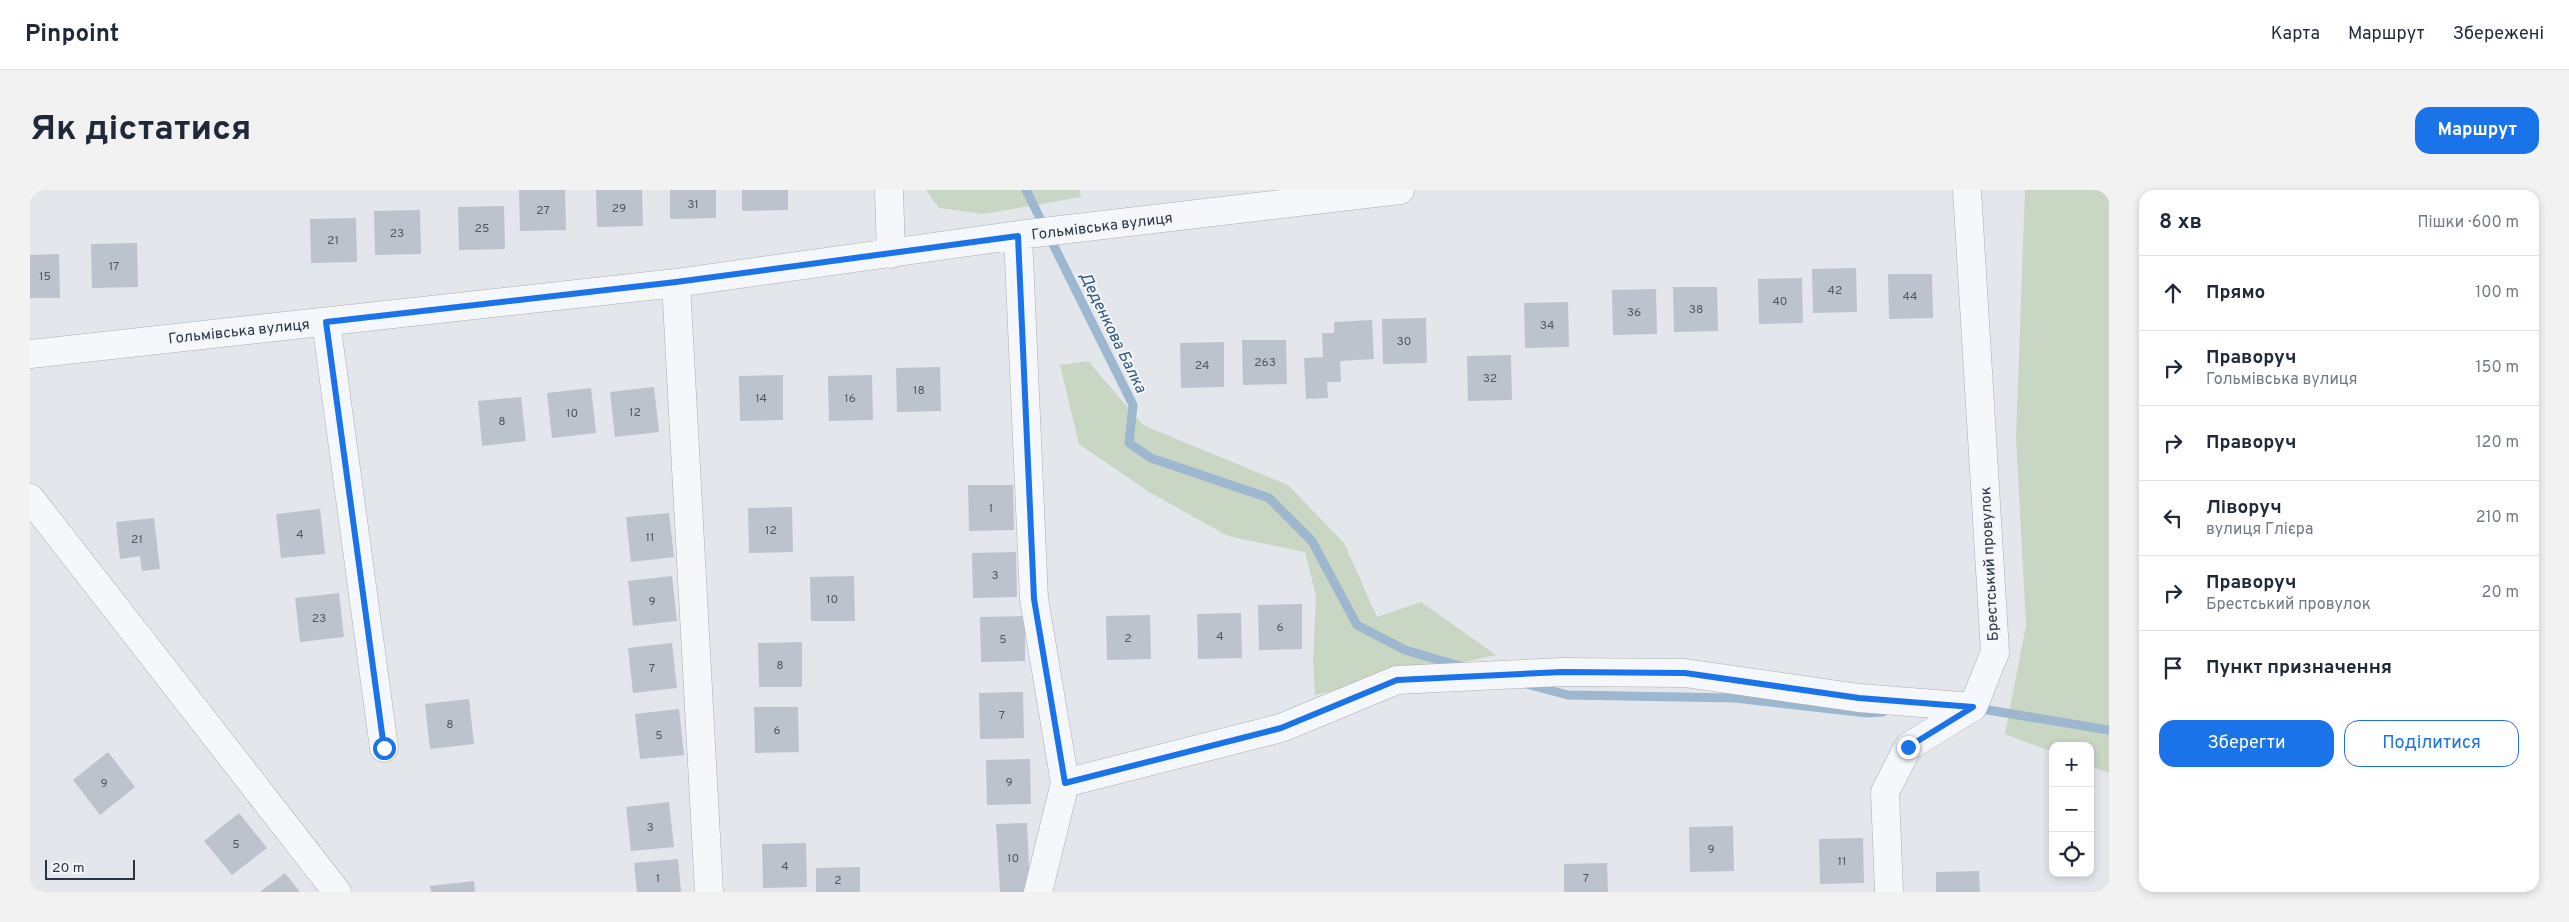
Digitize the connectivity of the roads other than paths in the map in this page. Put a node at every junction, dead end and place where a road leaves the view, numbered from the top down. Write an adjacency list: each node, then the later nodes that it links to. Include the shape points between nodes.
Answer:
1 (889, 190): 5 (street)
2 (1400, 190): 4 (street, Гольмівська вулиця)
3 (1967, 190): 10 (street, Брестський провулок, via 1995,652)
4 (1018, 236): 5 (street, Гольмівська вулиця); 12 (street, via 1034,599)
5 (891, 254): 6 (street, Гольмівська вулиця)
6 (676, 282): 7 (street, Гольмівська вулиця); 14 (street)
7 (326, 322): 8 (street, Гольмівська вулиця); 11 (street)
8 (30, 354)
9 (30, 498): 13 (street)
10 (1973, 707): 12 (street, via 1859,698 1685,673 1562,672 1397,680 1281,728); 16 (street, via 1908,747 1885,792)
11 (384, 748)
12 (1065, 783): 15 (street)
13 (337, 892)
14 (709, 892)
15 (1038, 892)
16 (1889, 892)

